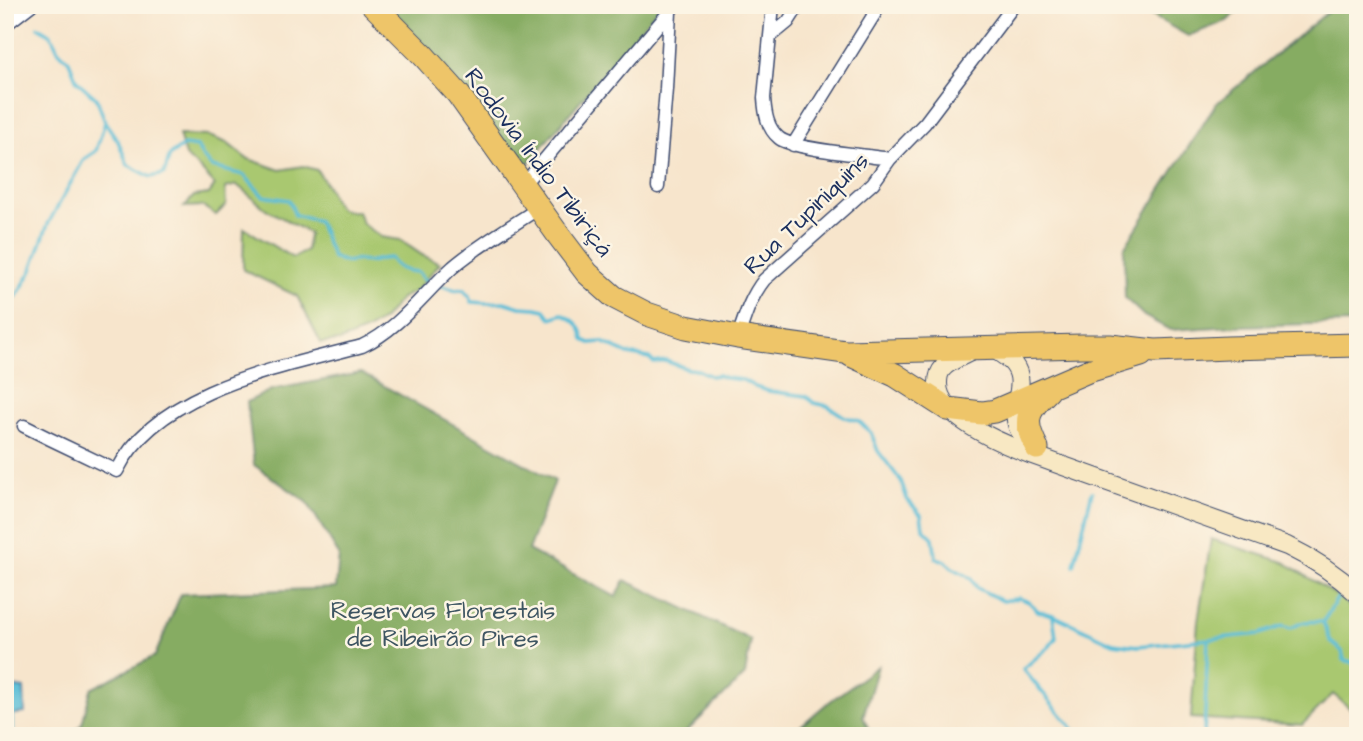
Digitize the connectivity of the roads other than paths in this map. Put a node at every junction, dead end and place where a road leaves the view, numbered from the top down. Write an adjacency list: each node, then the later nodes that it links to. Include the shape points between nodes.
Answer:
1 (31, 5): 8 (street)
2 (373, 5): 12 (highway, Rodovia Índio Tibiriçá, via 458,94)
3 (773, 5): 9 (street)
4 (799, 5): 9 (street)
5 (880, 5): 10 (street)
6 (1014, 5): 11 (street, Rua Tupiniquins, via 925,123)
7 (673, 8): 12 (street); 13 (street)
8 (7, 18)
9 (771, 36): 10 (street, via 765,113 776,136)
10 (793, 145): 11 (street, Rua Tupiniquins)
11 (890, 159): 15 (street, Rua Tupiniquins, via 862,194 764,280 747,307)
12 (523, 185): 14 (highway, Rodovia Índio Tibiriçá)
13 (658, 187)
14 (538, 208): 15 (highway, Rodovia Índio Tibiriçá, via 587,273 614,297 673,323); 23 (street, via 469,254 378,339 207,393 163,418 140,438 117,471)
15 (738, 337): 19 (highway, Rodovia Índio Tibiriçá)
16 (1358, 345): 18 (highway, Rodovia Índio Tibiriçá)
17 (986, 348): 18 (highway, Rodovia Índio Tibiriçá, via 1110,346); 19 (highway, Rodovia Índio Tibiriçá); 21 (main road, via 1019,373); 22 (main road, via 942,369 939,391)
18 (1155, 351): 20 (highway, Rodovia Índio Tibiriçá)
19 (845, 352): 22 (highway, Rodovia Índio Tibiriçá, via 895,375)
20 (1056, 384): 21 (highway, Rodovia Índio Tibiriçá); 24 (highway, via 1029,412 1027,423)
21 (1017, 402): 22 (highway, Rodovia Índio Tibiriçá, via 982,413); 24 (main road, via 1016,424)
22 (948, 409): 25 (main road, via 1005,444)
23 (24, 426)
24 (1037, 448): 25 (main road)
25 (1055, 463): 26 (main road, via 1287,546 1338,576)
26 (1358, 594)

